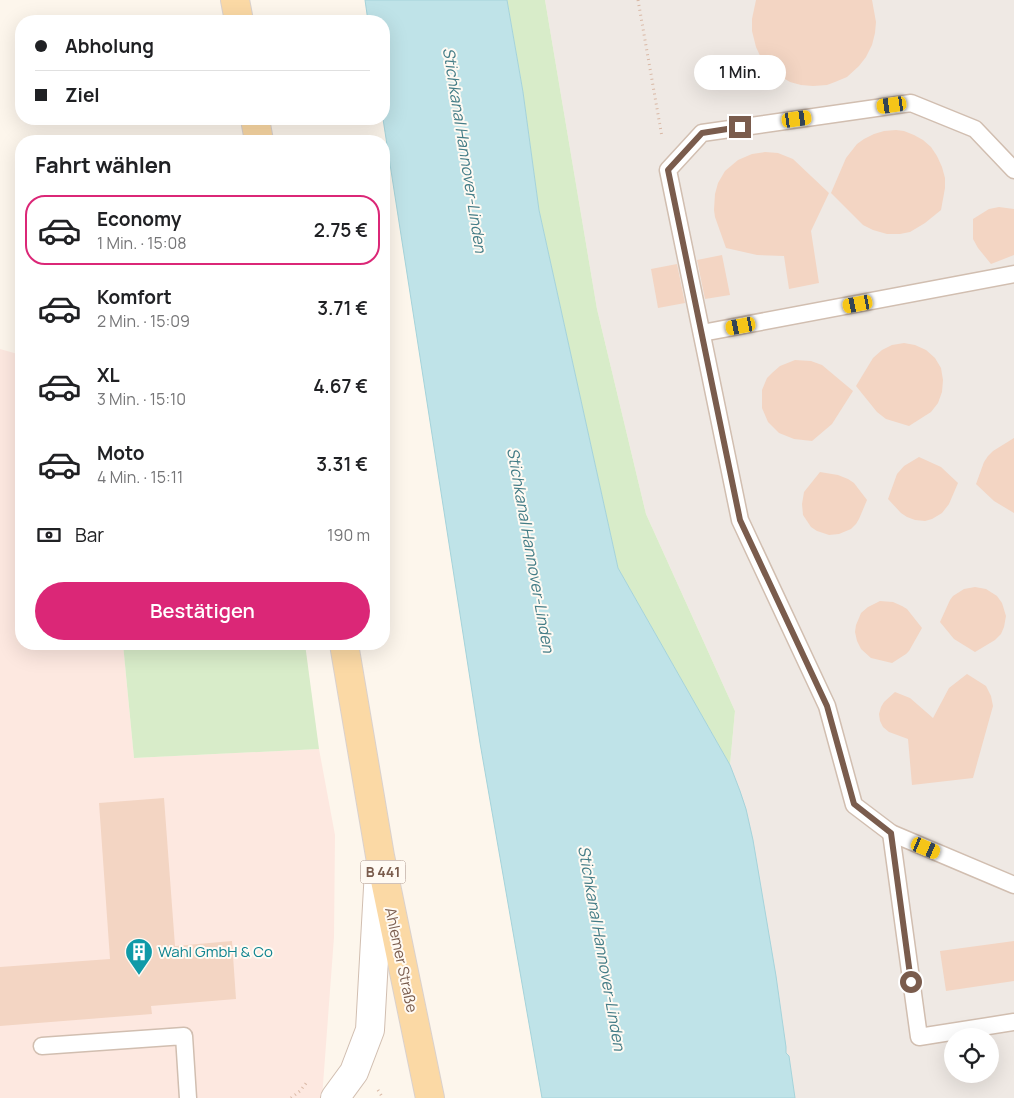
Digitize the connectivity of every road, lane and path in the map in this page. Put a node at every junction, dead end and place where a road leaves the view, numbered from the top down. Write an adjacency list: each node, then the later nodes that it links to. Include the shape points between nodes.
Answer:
1 (235, 0): 3 (main road)
2 (638, 0): 4 (path)
3 (238, 15)
4 (668, 170): 5 (lane, via 702,133 911,103 976,129); 7 (lane)
5 (1014, 170)
6 (1014, 274): 7 (lane)
7 (702, 333): 9 (lane, via 740,520 827,706 854,804)
8 (345, 650): 10 (main road, Ahlemer Straße / B 441)
9 (891, 833): 11 (lane); 12 (lane, via 919,1037)
10 (380, 856): 15 (street, via 370,1030 354,1072); 16 (main road, Ahlemer Straße / B 441)
11 (1014, 885)
12 (1014, 1022)
13 (42, 1046): 14 (lane, via 184,1036)
14 (188, 1098)
15 (335, 1098)
16 (430, 1098)

